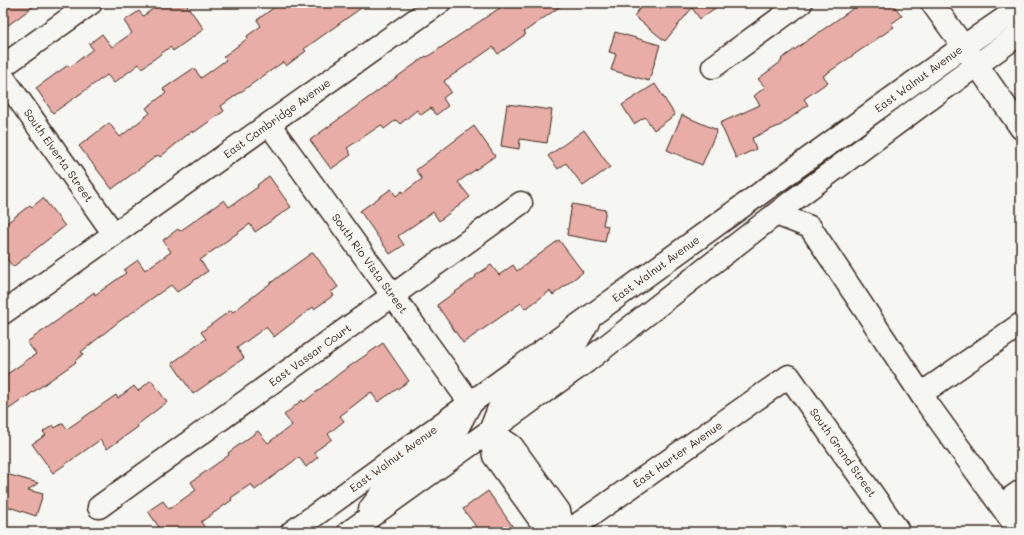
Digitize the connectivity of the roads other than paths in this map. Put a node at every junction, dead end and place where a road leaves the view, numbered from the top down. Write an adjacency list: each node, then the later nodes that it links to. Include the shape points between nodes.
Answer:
1 (91, 3): 9 (street)
2 (439, 3): 12 (street, East Cambridge Avenue)
3 (801, 3): 10 (street)
4 (932, 3): 7 (street)
5 (1021, 7): 7 (street, East Walnut Avenue)
6 (1021, 33): 8 (street, East Walnut Avenue)
7 (964, 46): 8 (street); 14 (street, East Walnut Avenue)
8 (977, 65): 13 (street); 16 (street, East Walnut Avenue)
9 (3, 66)
10 (713, 67)
11 (3, 77): 17 (street, South Elverta Street)
12 (269, 124): 17 (street, East Cambridge Avenue); 18 (street, South Rio Vista Street)
13 (1021, 128)
14 (758, 195): 16 (street); 20 (street, East Walnut Avenue)
15 (521, 203): 18 (street, East Vassar Court)
16 (776, 214): 23 (street, via 810,227); 25 (street, East Walnut Avenue, via 587,361)
17 (114, 234): 19 (street, East Cambridge Avenue)
18 (392, 295): 24 (street, South Rio Vista Street); 28 (street, East Vassar Court)
19 (3, 314)
20 (590, 316): 24 (street, East Walnut Avenue); 25 (street, via 571,352 501,403)
21 (1021, 324): 23 (street)
22 (789, 376): 30 (street, South Grand Street); 34 (street, East Harter Avenue)
23 (921, 394): 27 (street)
24 (470, 404): 29 (street, via 452,438 392,480); 31 (street, East Walnut Avenue)
25 (490, 431): 29 (street, East Walnut Avenue); 32 (street, via 494,456 545,527); 33 (street, via 512,446 559,511)
26 (1021, 491): 27 (street)
27 (1001, 505): 35 (street)
28 (99, 507)
29 (352, 530)
30 (895, 531)
31 (292, 532)
32 (559, 532)
33 (564, 532)
34 (567, 532)
35 (1020, 532)

